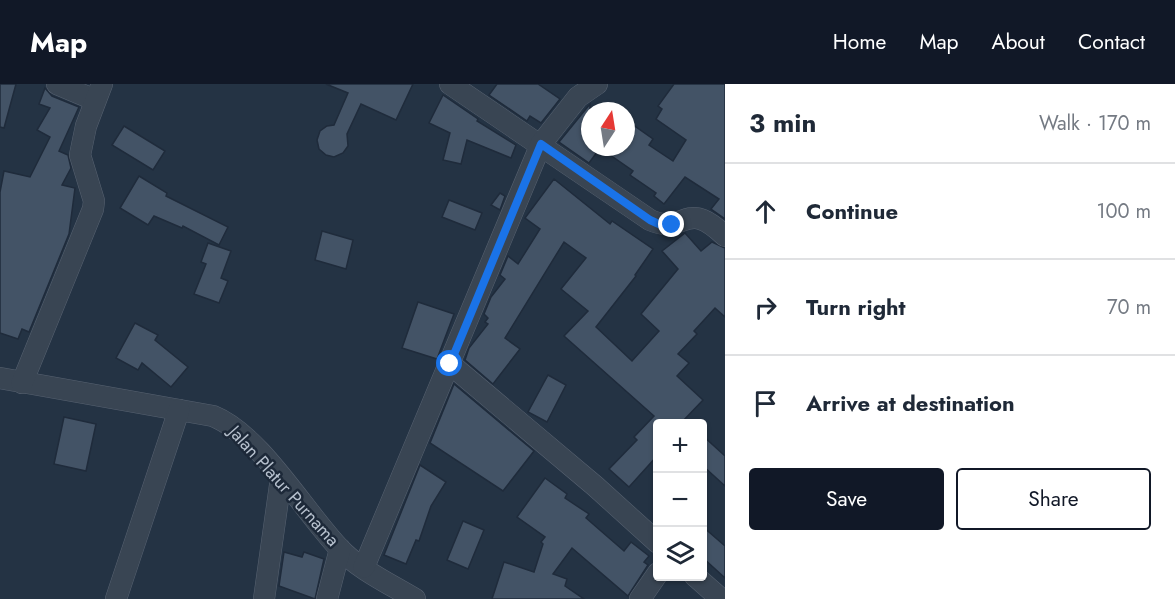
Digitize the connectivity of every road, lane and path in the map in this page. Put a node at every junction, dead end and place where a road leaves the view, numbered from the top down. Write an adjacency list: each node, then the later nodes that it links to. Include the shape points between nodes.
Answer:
1 (57, 84): 4 (street)
2 (450, 84): 5 (street)
3 (597, 84): 5 (street, via 578,97)
4 (98, 92): 9 (street, via 80,155 93,209)
5 (541, 144): 6 (street, via 650,220 672,225 691,216 710,222); 7 (street)
6 (725, 236)
7 (450, 364): 12 (street); 14 (street)
8 (0, 378): 9 (street, Jalan Platur Purnama)
9 (22, 383): 10 (street, Jalan Platur Purnama)
10 (179, 410): 11 (street, Jalan Platur Purnama, via 213,416 236,428); 17 (street)
11 (281, 478): 13 (street, Jalan Platur Purnama); 18 (street)
12 (653, 539)
13 (340, 549): 14 (street, Jalan Platur Purnama); 19 (street)
14 (364, 567): 20 (street, Jalan Platur Purnama)
15 (653, 579): 21 (street)
16 (701, 581): 22 (street)
17 (116, 599)
18 (264, 599)
19 (327, 599)
20 (415, 599)
21 (640, 599)
22 (721, 599)

